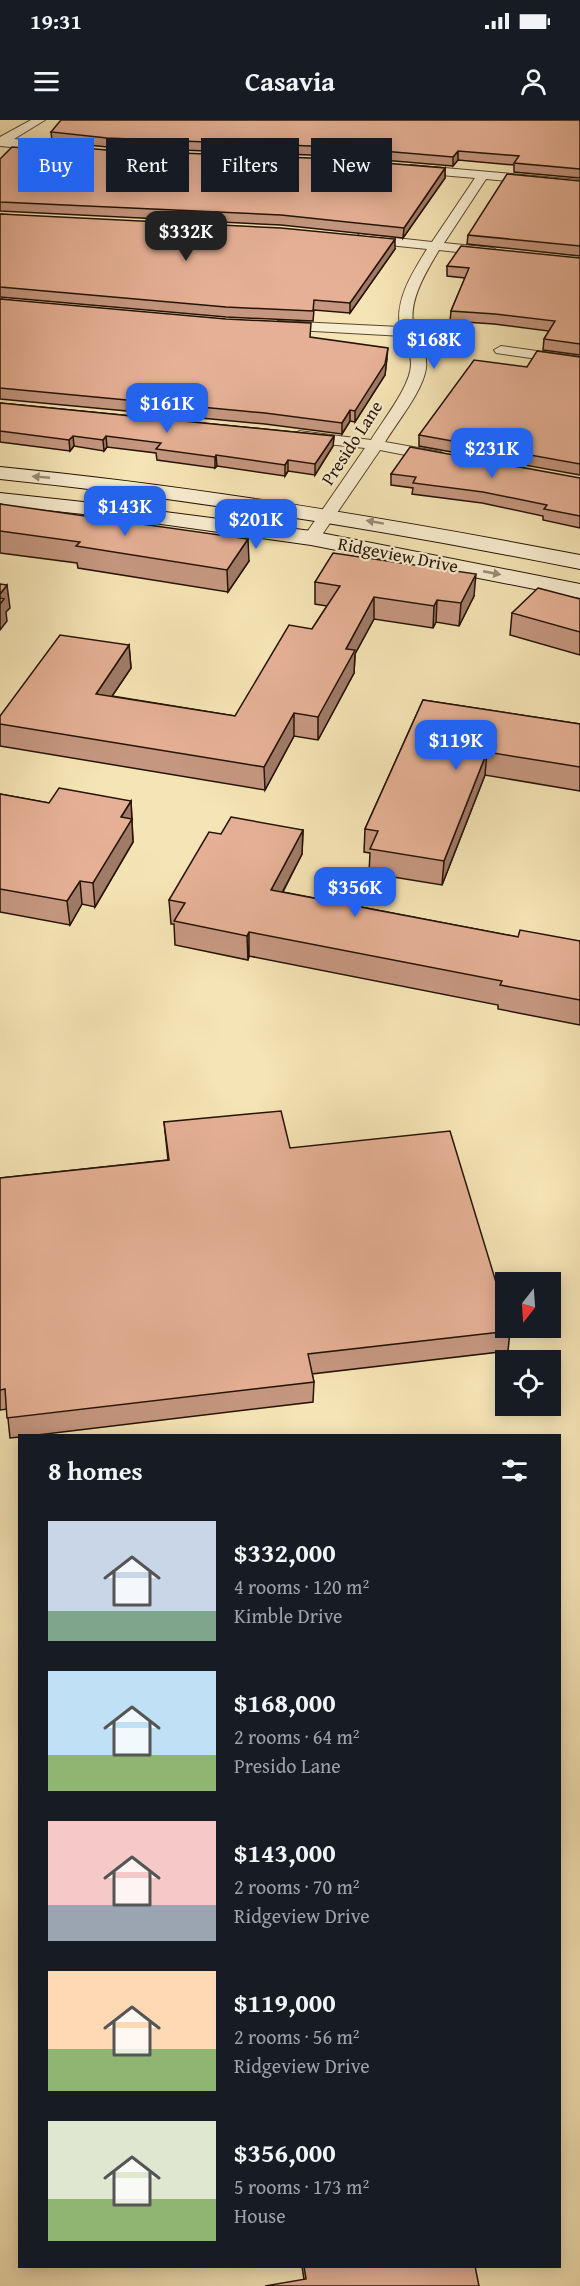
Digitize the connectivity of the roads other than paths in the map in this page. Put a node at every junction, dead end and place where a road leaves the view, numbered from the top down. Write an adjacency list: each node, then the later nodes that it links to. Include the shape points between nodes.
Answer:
1 (39, 120): 2 (street)
2 (0, 142): 3 (street)
3 (18, 144)
4 (392, 167): 5 (street)
5 (483, 175): 6 (street); 8 (street, Presido Lane)
6 (580, 184)
7 (351, 237): 8 (street)
8 (437, 246): 9 (street); 11 (street, Presido Lane, via 411,288 405,310)
9 (508, 254)
10 (260, 325): 11 (street)
11 (407, 332): 15 (street, Presido Lane, via 418,349 415,381)
12 (501, 350): 13 (street)
13 (580, 361)
14 (281, 433): 15 (street)
15 (377, 446): 16 (street); 19 (street, Presido Lane)
16 (451, 459)
17 (0, 473): 19 (main road, Ridgeview Drive, one-way to 17, via 200,494)
18 (0, 499): 20 (main road, Ridgeview Drive)
19 (327, 514): 20 (street, Presido Lane); 21 (main road, Ridgeview Drive, one-way to 19)
20 (310, 538): 22 (main road, Ridgeview Drive, one-way to 22)
21 (580, 562)
22 (580, 591)

